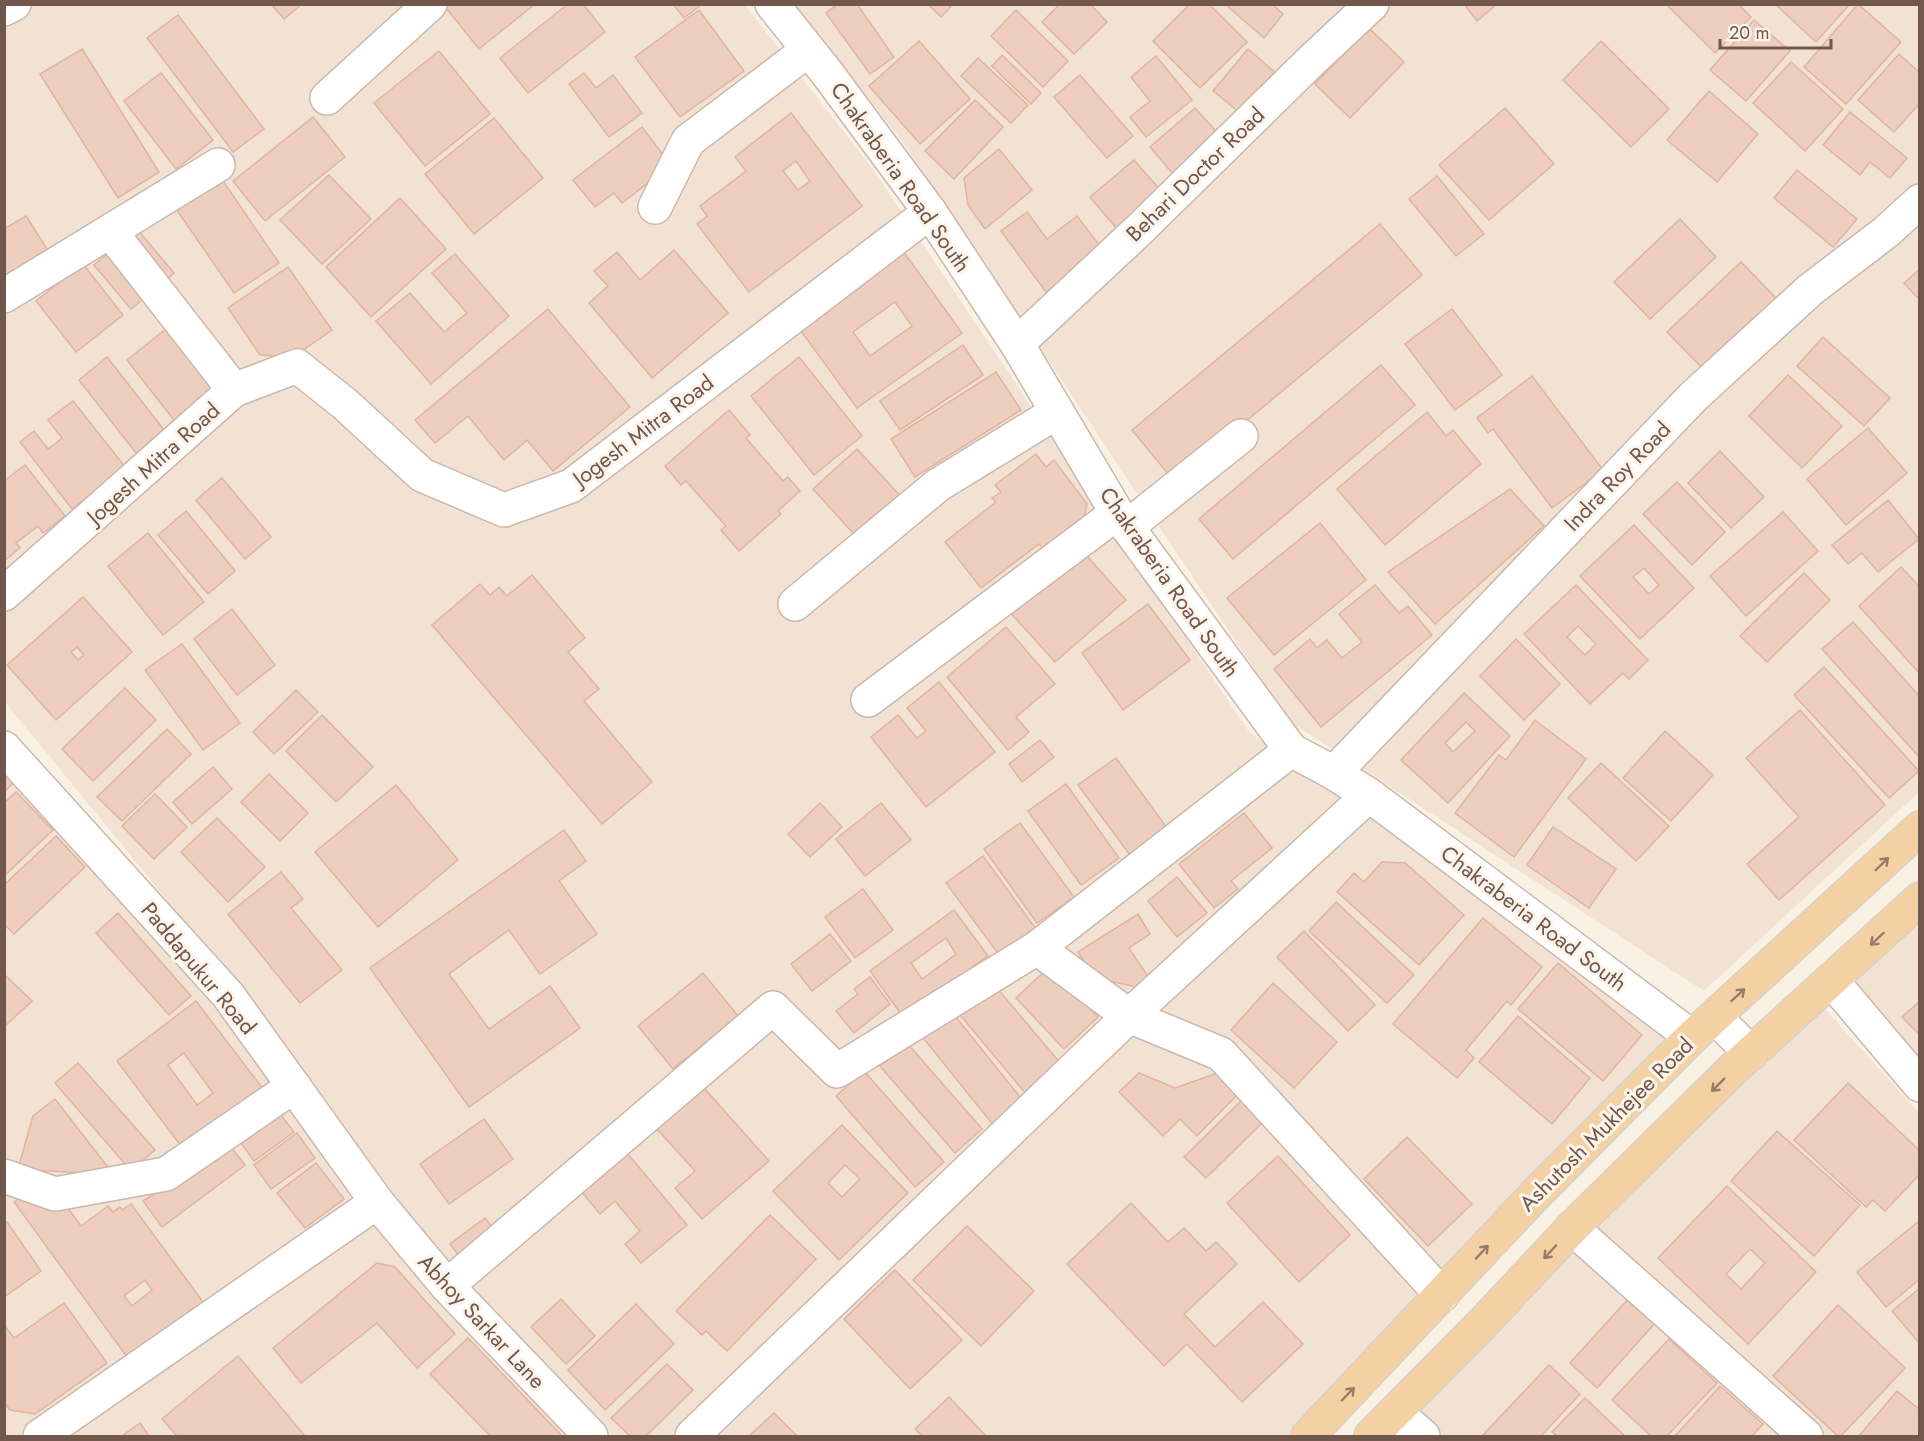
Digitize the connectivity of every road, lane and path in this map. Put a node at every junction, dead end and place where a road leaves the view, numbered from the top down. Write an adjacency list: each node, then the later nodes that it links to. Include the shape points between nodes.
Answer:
1 (14, 4): 5 (street)
2 (772, 4): 6 (street, Chakraberia Road South)
3 (1372, 4): 14 (street, Behari Doctor Road)
4 (426, 6): 7 (street)
5 (4, 9)
6 (808, 50): 10 (street, via 688,141); 11 (street, Chakraberia Road South)
7 (327, 98)
8 (218, 165): 12 (street)
9 (1920, 201): 24 (street, Indra Roy Road, via 1810,290 1693,397)
10 (655, 207)
11 (930, 212): 14 (street, Chakraberia Road South); 15 (street, Jogesh Mitra Road, via 571,486 504,510 422,475 297,366)
12 (110, 231): 13 (street); 15 (street)
13 (4, 296)
14 (1017, 344): 16 (street, Chakraberia Road South)
15 (234, 390): 19 (street, Jogesh Mitra Road)
16 (1057, 412): 18 (street, Chakraberia Road South); 20 (street, via 938,484)
17 (1241, 436): 18 (street)
18 (1122, 520): 21 (street); 23 (street, Chakraberia Road South)
19 (4, 594)
20 (795, 604)
21 (868, 700)
22 (4, 748): 34 (street, Paddapukur Road, via 228,995)
23 (1291, 750): 24 (street, Chakraberia Road South); 28 (street)
24 (1334, 773): 25 (street, Chakraberia Road South)
25 (1369, 795): 30 (street); 31 (street, Chakraberia Road South)
26 (1920, 828): 31 (main road, Ashutosh Mukhejee Road, one-way to 26)
27 (1920, 899): 29 (main road, one-way to 29)
28 (1037, 948): 30 (street); 38 (street, via 837,1071 773,1008)
29 (1832, 981): 32 (main road); 33 (street)
30 (1129, 1016): 39 (street, via 1221,1054); 43 (street)
31 (1704, 1027): 32 (street, Chakraberia Road South); 39 (main road, Ashutosh Mukhejee Road, one-way to 31, via 1536,1194)
32 (1751, 1053): 37 (main road, one-way to 37)
33 (1920, 1084)
34 (294, 1086): 35 (street, via 166,1174 55,1194); 36 (street, Paddapukur Road)
35 (4, 1176)
36 (377, 1202): 38 (street, Abhoy Sarkar Lane); 41 (street)
37 (1572, 1228): 40 (main road, one-way to 40); 47 (street)
38 (447, 1286): 42 (street, Abhoy Sarkar Lane)
39 (1442, 1296): 44 (main road, Ashutosh Mukhejee Road, one-way to 39)
40 (1395, 1412): 45 (main road); 46 (street)
41 (40, 1437)
42 (591, 1437)
43 (692, 1437)
44 (1308, 1437)
45 (1371, 1437)
46 (1423, 1437)
47 (1806, 1437)

